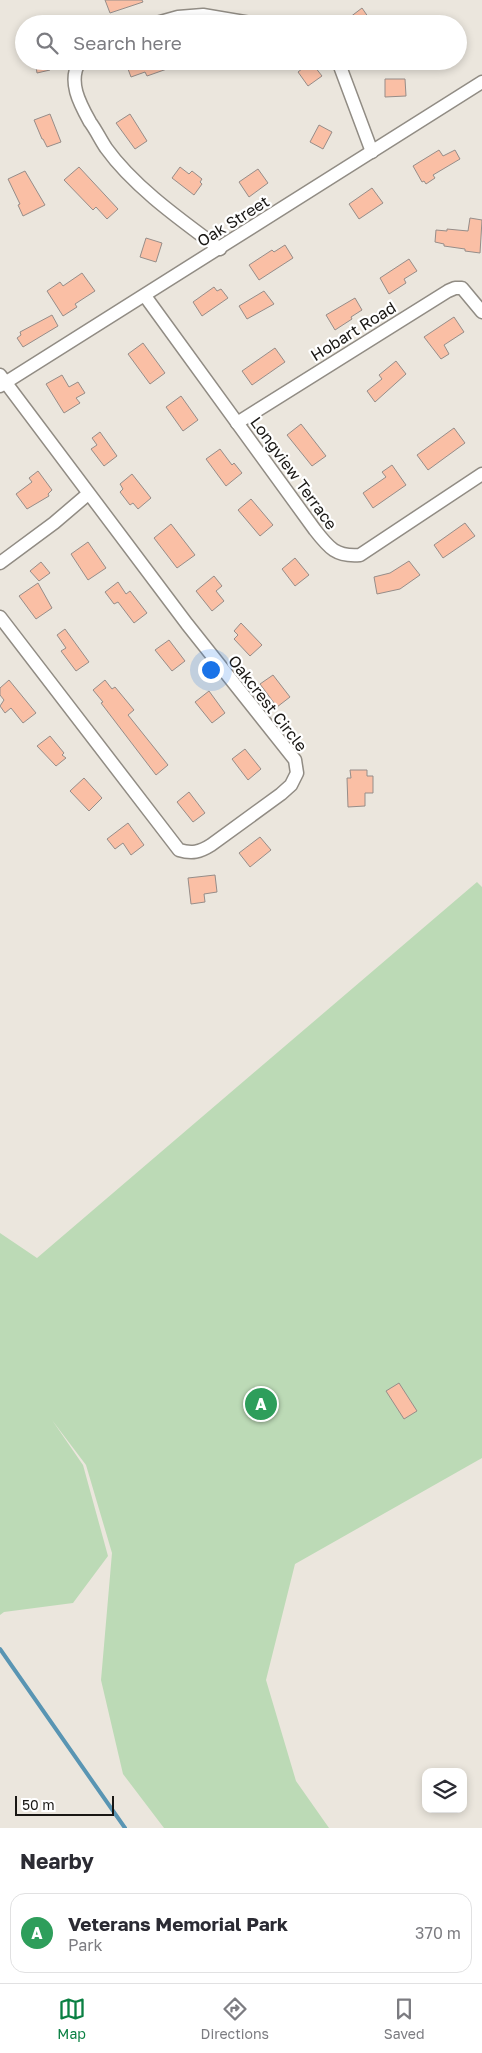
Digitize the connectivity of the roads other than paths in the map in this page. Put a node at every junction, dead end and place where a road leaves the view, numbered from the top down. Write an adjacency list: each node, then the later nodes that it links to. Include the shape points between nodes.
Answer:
1 (78, 70): 5 (street, via 75,81 80,106 107,149 136,181)
2 (341, 70): 4 (street)
3 (482, 82): 4 (street, Oak Street)
4 (372, 152): 5 (street, Oak Street)
5 (220, 249): 6 (street, Oak Street)
6 (145, 296): 8 (street, Oak Street); 9 (street, Longview Terrace)
7 (482, 312): 9 (street, Hobart Road, via 462,288 448,290)
8 (2, 381): 11 (street, Oakcrest Circle)
9 (237, 423): 10 (street, Longview Terrace, via 326,544 347,556 374,547)
10 (482, 474)
11 (88, 494): 12 (street); 13 (street, Oakcrest Circle, via 295,760 297,773 291,785 200,852 179,850)
12 (0, 563)
13 (0, 617)

